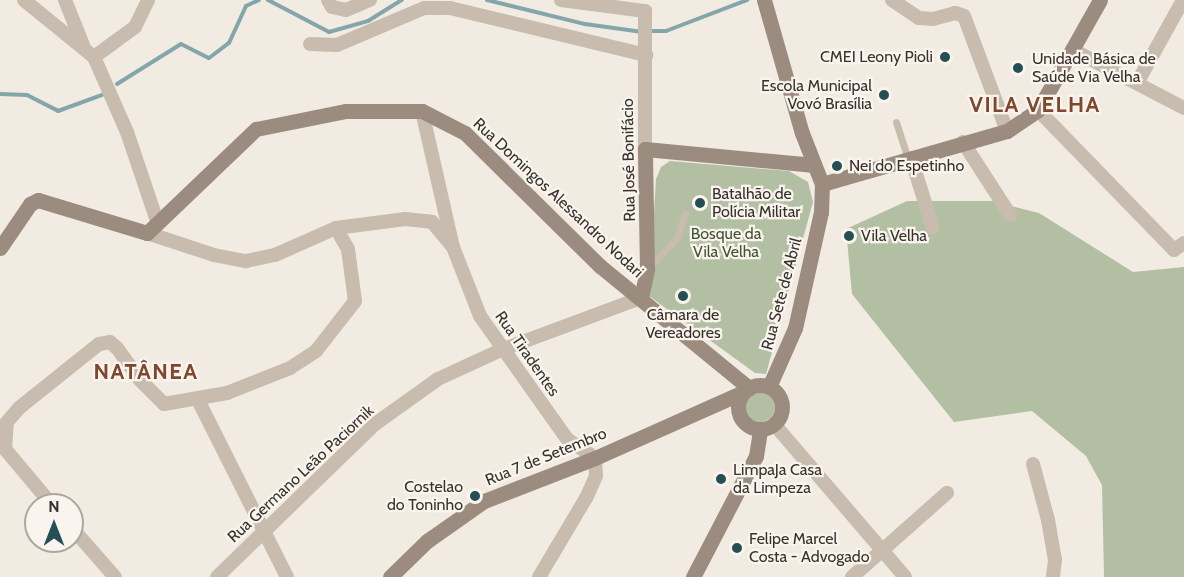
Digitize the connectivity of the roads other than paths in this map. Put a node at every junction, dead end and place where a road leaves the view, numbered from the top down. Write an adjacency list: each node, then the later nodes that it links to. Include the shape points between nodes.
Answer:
1 (24, 0): 13 (street)
2 (65, 0): 13 (street)
3 (148, 0): 16 (street, via 135,27)
4 (328, 0): 5 (street, via 332,7 346,10)
5 (370, 0)
6 (561, 0): 11 (street)
7 (764, 0): 26 (street, Rua Sete de Abril)
8 (892, 0): 22 (street, via 919,18 955,13 964,16)
9 (1100, 0): 14 (street)
10 (1183, 0): 17 (street)
11 (626, 5): 15 (street, Rua José Bonifácio, via 645,11)
12 (310, 44): 15 (street, via 337,45 424,8 450,8)
13 (84, 46): 16 (street)
14 (1073, 50): 17 (street); 19 (street)
15 (646, 55): 24 (street, Rua José Bonifácio)
16 (94, 57): 30 (street, via 127,132)
17 (1137, 83): 18 (street)
18 (1184, 108)
19 (1038, 110): 22 (street); 34 (street)
20 (422, 111): 30 (street, via 346,111 256,129); 33 (street, Rua Tiradentes); 37 (street, Rua Domingos Alessandro Nodari, via 465,133 600,266)
21 (896, 122): 25 (lane)
22 (1007, 131): 23 (street)
23 (963, 142): 25 (street); 29 (street)
24 (645, 149): 26 (street); 36 (street, Rua José Bonifácio)
25 (909, 158): 27 (street); 32 (street)
26 (814, 165): 27 (street, Rua Sete de Abril)
27 (822, 184): 39 (street, Rua Sete de Abril, via 821,213 795,328)
28 (685, 213): 36 (lane, via 677,238)
29 (1010, 215)
30 (152, 227): 31 (street, via 214,255 246,261 275,255); 35 (street, via 38,200 30,204)
31 (336, 228): 33 (street, via 405,219 432,222); 41 (street, via 348,249 355,301 345,319 316,351 290,368 253,385)
32 (933, 228)
33 (453, 247): 38 (street, Rua Tiradentes, via 480,316)
34 (1179, 247)
35 (0, 248)
36 (647, 269): 37 (street, Rua José Bonifácio)
37 (641, 298): 38 (street, Rua Germano Leão Paciornik); 40 (street, Rua Domingos Alessandro Nodari)
38 (501, 350): 45 (street, Rua Tiradentes, via 567,439); 49 (street, Rua Germano Leão Paciornik, via 438,379 375,424)
39 (769, 387): 40 (street); 44 (street, via 782,404)
40 (746, 390): 42 (street, Rua 7 de Setembro); 43 (street)
41 (198, 400): 47 (street, via 164,404 117,348 110,342 99,344 19,408 8,422 5,449); 49 (street)
42 (699, 413): 43 (street, Rua 7 de Setembro); 45 (street, Rua 7 de Setembro)
43 (738, 413): 44 (street, via 746,425)
44 (767, 427): 51 (street); 57 (street)
45 (595, 458): 55 (street, Rua 7 de Setembro, via 484,501 427,541); 56 (street, via 596,476 586,498)
46 (1033, 464): 60 (street, via 1051,540)
47 (42, 493)
48 (947, 493): 51 (street)
49 (262, 532): 53 (street, Rua Germano Leão Paciornik); 54 (street)
50 (84, 542): 52 (street)
51 (882, 552): 58 (street); 59 (street)
52 (115, 577)
53 (217, 577)
54 (287, 577)
55 (390, 577)
56 (539, 577)
57 (693, 577)
58 (852, 577)
59 (905, 577)
60 (1053, 577)

